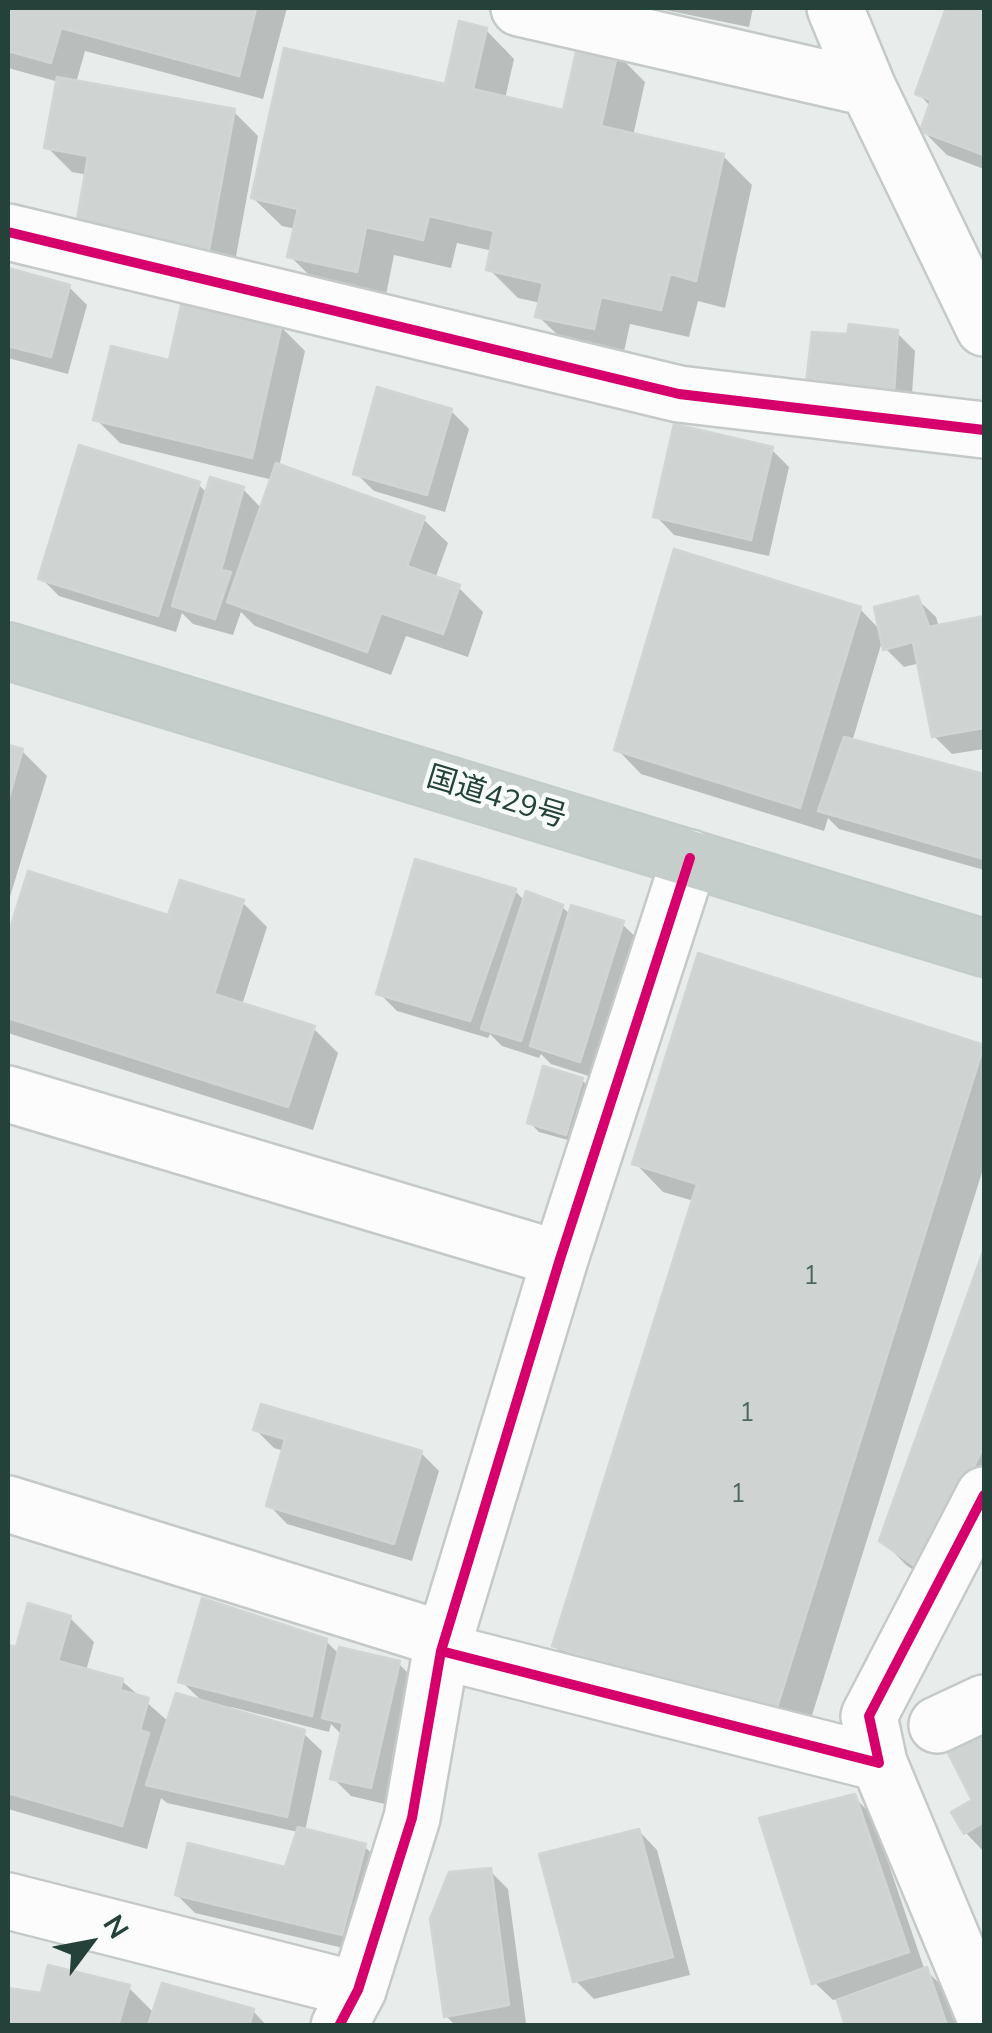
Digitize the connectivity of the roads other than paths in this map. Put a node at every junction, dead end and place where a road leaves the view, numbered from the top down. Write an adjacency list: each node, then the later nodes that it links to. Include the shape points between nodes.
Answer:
1 (519, 8): 3 (street)
2 (835, 8): 3 (street)
3 (868, 88): 5 (street)
4 (8, 232): 6 (street, via 678,394)
5 (984, 328)
6 (984, 430)
7 (8, 650): 8 (highway, 国道429号)
8 (690, 858): 9 (highway, 国道429号); 11 (street)
9 (984, 948)
10 (8, 1094): 11 (street)
11 (560, 1259): 14 (street)
12 (984, 1494): 15 (street, via 868,1716)
13 (8, 1504): 14 (street)
14 (443, 1645): 15 (street); 17 (street, via 412,1818)
15 (879, 1764): 18 (street)
16 (8, 1901): 17 (street)
17 (353, 2014)
18 (984, 2015)

